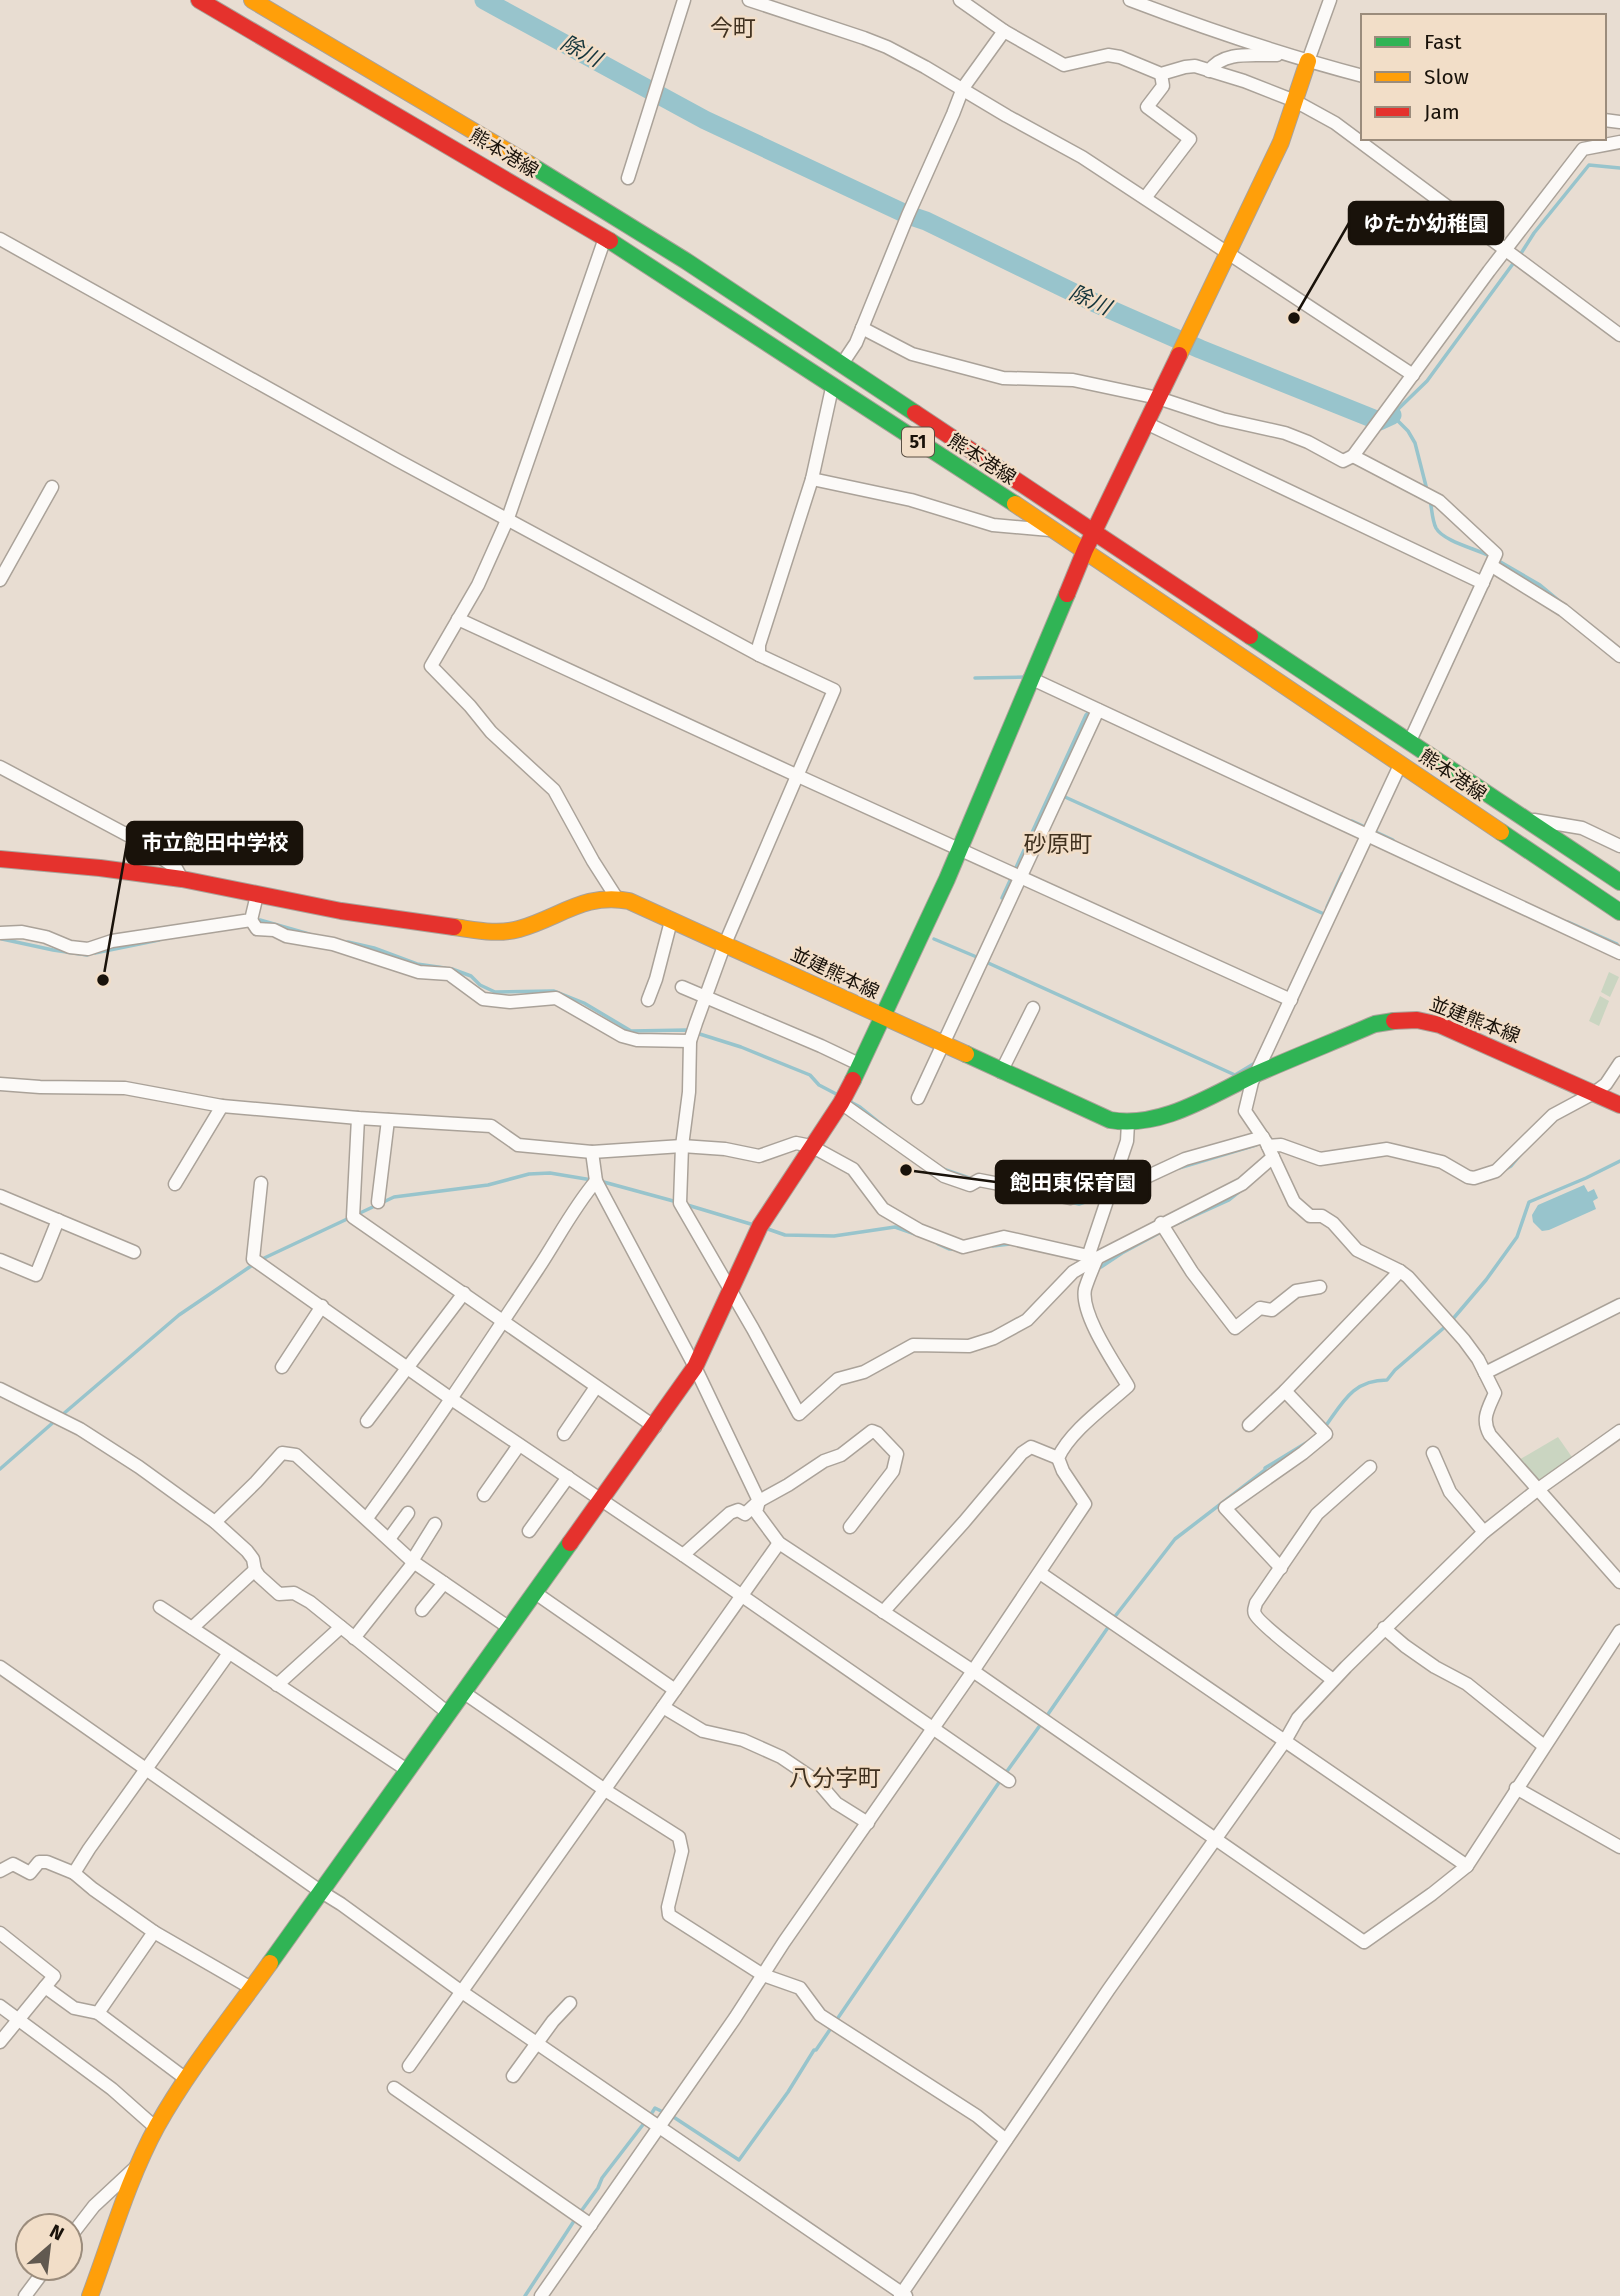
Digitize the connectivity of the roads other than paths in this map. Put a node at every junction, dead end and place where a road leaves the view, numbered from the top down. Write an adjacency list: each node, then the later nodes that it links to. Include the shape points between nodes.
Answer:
1 (199, 0): 10 (main road, 熊本港線 / 51)
2 (252, 0): 8 (main road, 熊本港線 / 51)
3 (684, 0): 19 (street)
4 (750, 0): 16 (street, via 887,47)
5 (960, 0): 9 (street)
6 (1129, 0): 11 (street)
7 (1330, 0): 12 (street)
8 (305, 31): 10 (main road); 21 (main road, 熊本港線 / 51)
9 (1004, 31): 14 (street, via 1064,65 1108,55); 16 (street)
10 (291, 54): 22 (main road, 熊本港線 / 51)
11 (1286, 54): 12 (street); 13 (street, via 1228,57)
12 (1308, 61): 15 (street); 17 (main road)
13 (1209, 71): 14 (street, via 1185,66); 17 (street)
14 (1161, 74): 20 (street, via 1163,86 1147,107 1190,139)
15 (1361, 75)
16 (963, 88): 20 (street); 26 (street)
17 (1295, 101): 24 (street, via 1335,123); 25 (main road, via 1281,142)
18 (1620, 142): 24 (street, via 1583,149)
19 (628, 178)
20 (1145, 198): 25 (street)
21 (614, 215): 22 (main road); 28 (main road, 熊本港線 / 51)
22 (605, 238): 30 (main road, 熊本港線 / 51); 36 (street)
23 (0, 239): 36 (street)
24 (1506, 249): 27 (street); 29 (street)
25 (1226, 252): 29 (street); 31 (main road)
26 (862, 328): 28 (street); 31 (street, via 912,354 1003,377 1073,380)
27 (1620, 335)
28 (842, 364): 30 (main road); 38 (main road, 熊本港線 / 51)
29 (1413, 375): 33 (street)
30 (832, 388): 34 (street); 37 (main road, 熊本港線 / 51)
31 (1158, 398): 32 (main road); 33 (street, via 1285,433 1343,461)
32 (1146, 423): 38 (main road); 42 (street)
33 (1353, 456): 40 (street, via 1438,500 1496,554)
34 (812, 479): 37 (street, via 911,500 993,525); 44 (street)
35 (52, 486): 41 (street)
36 (508, 519): 43 (street); 44 (street)
37 (1056, 531): 39 (main road, 熊本港線 / 51)
38 (1094, 533): 39 (main road); 48 (main road, 熊本港線 / 51)
39 (1086, 550): 46 (main road); 49 (main road, 熊本港線 / 51)
40 (1492, 566): 42 (street); 45 (street, via 1563,610)
41 (0, 580)
42 (1483, 583): 48 (street)
43 (458, 619): 51 (street); 61 (street, via 431,666 491,732 554,790)
44 (759, 654): 51 (street, via 834,690)
45 (1620, 656)
46 (1030, 678): 47 (street); 55 (main road)
47 (1098, 710): 53 (street); 57 (street)
48 (1409, 743): 49 (main road); 52 (main road, 熊本港線 / 51)
49 (1400, 765): 53 (street); 62 (main road, 熊本港線 / 51)
50 (0, 767): 58 (street, via 133,838 176,869)
51 (798, 776): 55 (street); 66 (street)
52 (1525, 819): 54 (street, via 1582,828); 59 (main road, 熊本港線 / 51)
53 (1368, 835): 67 (street); 71 (street)
54 (1620, 846)
55 (959, 849): 57 (street); 73 (main road)
56 (0, 859): 58 (main road)
57 (1021, 878): 71 (street); 75 (street)
58 (182, 879): 60 (main road)
59 (1620, 882)
60 (257, 895): 61 (main road, via 487,932 530,926 591,900); 63 (street)
61 (616, 897): 64 (main road, 並建熊本線)
62 (1620, 912)
63 (251, 919): 65 (street, via 111,941 88,949 22,932); 74 (street, via 257,929 333,944 419,972 449,974 483,999 556,998 622,1036)
64 (671, 921): 66 (main road, 並建熊本線); 70 (street)
65 (0, 933)
66 (724, 946): 69 (street); 73 (main road, 並建熊本線)
67 (1620, 953)
68 (682, 987): 69 (street)
69 (706, 998): 74 (street); 77 (street)
70 (648, 1000)
71 (1291, 1000): 79 (street)
72 (1032, 1009): 78 (street)
73 (883, 1018): 75 (main road, 並建熊本線); 77 (main road)
74 (690, 1041): 89 (street)
75 (942, 1045): 78 (main road, 並建熊本線); 82 (street)
76 (1620, 1063): 81 (street)
77 (861, 1066): 83 (main road)
78 (1001, 1072): 88 (main road, 並建熊本線, via 1093,1114)
79 (1257, 1074): 81 (main road, 並建熊本線, via 1375,1024 1417,1020 1440,1025); 88 (main road, 並建熊本線, via 1170,1114); 91 (street, via 1245,1107)
80 (0, 1084): 84 (street, via 125,1088)
81 (1594, 1093): 85 (main road, 並建熊本線); 91 (street, via 1553,1115 1496,1171 1474,1178 1442,1162 1387,1149 1320,1159 1281,1145)
82 (918, 1098)
83 (841, 1103): 90 (main road); 96 (street, via 944,1176 970,1185 979,1181 1070,1198)
84 (222, 1105): 86 (street); 95 (street)
85 (1620, 1105)
86 (358, 1118): 87 (street); 107 (street, via 353,1217)
87 (388, 1120): 92 (street, via 491,1126 518,1145); 98 (street)
88 (1128, 1123): 96 (street, via 1127,1141)
89 (682, 1146): 90 (street, via 759,1156 796,1143); 92 (street); 106 (street, via 680,1203)
90 (811, 1146): 102 (street, via 853,1169 883,1209 919,1230 963,1247 1004,1237); 106 (main road, via 768,1212)
91 (1268, 1147): 96 (street, via 1185,1159); 100 (street, via 1242,1184); 104 (street, via 1294,1202 1310,1216 1333,1223 1357,1250)
92 (592, 1152): 93 (street)
93 (596, 1181): 110 (street); 112 (street)
94 (261, 1183): 109 (street, via 253,1259)
95 (175, 1184)
96 (1111, 1188): 102 (street)
97 (0, 1196): 99 (street)
98 (378, 1202)
99 (58, 1220): 101 (street); 103 (street, via 36,1275)
100 (1161, 1223): 102 (street); 105 (street, via 1235,1328 1260,1308 1272,1310 1296,1291)
101 (134, 1252)
102 (1092, 1257): 106 (street, via 1027,1320 994,1338 969,1346 913,1345 864,1372 838,1378 799,1414); 126 (street, via 1084,1292 1088,1312 1128,1385 1063,1447)
103 (0, 1260)
104 (1400, 1271): 114 (street, via 1464,1340); 117 (street)
105 (1320, 1287)
106 (730, 1290): 112 (main road)
107 (464, 1293): 110 (street); 113 (street)
108 (1620, 1305): 114 (street)
109 (322, 1306): 111 (street); 113 (street)
110 (501, 1321): 115 (street); 118 (street)
111 (282, 1367)
112 (695, 1367): 121 (main road); 132 (street)
113 (409, 1368): 118 (street); 119 (street)
114 (1485, 1373): 129 (street, via 1495,1393 1484,1425)
115 (596, 1387): 121 (street); 123 (street)
116 (0, 1389): 135 (street, via 139,1466)
117 (1285, 1391): 120 (street); 144 (street, via 1326,1434 1226,1508)
118 (450, 1398): 124 (street); 134 (street)
119 (367, 1421)
120 (1250, 1425)
121 (654, 1427): 131 (main road)
122 (1620, 1431): 129 (street)
123 (564, 1434)
124 (519, 1445): 128 (street); 130 (street)
125 (1433, 1453): 139 (street, via 1450,1492)
126 (1058, 1458): 146 (street, via 1085,1504); 153 (street, via 1031,1447 1021,1453)
127 (1370, 1467): 144 (street, via 1317,1514)
128 (568, 1477): 131 (street); 138 (street)
129 (1537, 1490): 139 (street); 147 (street)
130 (484, 1495)
131 (602, 1500): 142 (street); 149 (main road)
132 (759, 1502): 137 (street, via 841,1455 872,1431 897,1454 893,1471); 141 (street, via 756,1512); 142 (street, via 745,1514 738,1510 730,1513)
133 (408, 1513): 140 (street)
134 (367, 1518): 135 (street, via 287,1452); 140 (street)
135 (215, 1522): 145 (street, via 253,1559)
136 (435, 1524): 143 (street)
137 (850, 1527)
138 (529, 1531)
139 (1483, 1532): 157 (street)
140 (389, 1539): 143 (street)
141 (779, 1543): 150 (street); 153 (street)
142 (683, 1555): 150 (street)
143 (412, 1560): 148 (street); 159 (street)
144 (1282, 1568): 163 (street, via 1256,1603 1255,1616)
145 (254, 1570): 154 (street, via 279,1594 301,1596); 156 (street)
146 (1040, 1573): 162 (street); 170 (street)
147 (1620, 1582)
148 (444, 1583): 152 (street); 155 (street)
149 (534, 1592): 155 (main road); 165 (street)
150 (740, 1597): 165 (street); 169 (street)
151 (160, 1607): 156 (street)
152 (422, 1610)
153 (883, 1612): 162 (street)
154 (341, 1627): 159 (street); 164 (street)
155 (508, 1627): 166 (main road)
156 (192, 1628): 160 (street)
157 (1384, 1628): 163 (street); 171 (street, via 1435,1667 1467,1684)
158 (1620, 1631): 171 (street)
159 (355, 1638): 168 (street)
160 (229, 1653): 164 (street); 172 (street)
161 (0, 1667): 172 (street)
162 (973, 1671): 169 (street); 178 (street)
163 (1333, 1680): 170 (street, via 1298,1718)
164 (277, 1685): 173 (street)
165 (675, 1690): 167 (street)
166 (463, 1692): 168 (main road); 176 (street)
167 (663, 1707): 176 (street); 177 (street, via 703,1731 743,1740 780,1757)
168 (448, 1713): 173 (main road)
169 (933, 1728): 174 (street); 177 (street)
170 (1285, 1741): 178 (street); 180 (street)
171 (1544, 1746): 175 (street)
172 (147, 1770): 182 (street); 183 (street)
173 (407, 1770): 183 (main road)
174 (1009, 1781)
175 (1516, 1788): 179 (street); 180 (street)
176 (605, 1790): 186 (street, via 680,1837 682,1852 669,1916); 189 (street)
177 (868, 1823): 186 (street)
178 (1216, 1839): 180 (street, via 1364,1942); 202 (street)
179 (1620, 1847)
180 (1467, 1866)
181 (0, 1871): 182 (street, via 13,1864 30,1873 39,1863 47,1862)
182 (74, 1873): 184 (street)
183 (320, 1891): 188 (main road); 189 (street)
184 (155, 1932): 188 (street); 192 (street)
185 (0, 1933): 187 (street, via 54,1976)
186 (763, 1975): 200 (street); 202 (street, via 800,1988 820,2015)
187 (45, 1987): 192 (street, via 74,2008); 193 (street)
188 (251, 1988): 198 (main road)
189 (462, 1992): 195 (street); 196 (street)
190 (570, 2003): 195 (street)
191 (0, 2006): 193 (street)
192 (99, 2013): 198 (street)
193 (17, 2019): 194 (street); 201 (street, via 112,2089)
194 (0, 2042)
195 (536, 2043): 197 (street); 200 (street)
196 (410, 2066)
197 (513, 2076)
198 (186, 2079): 201 (main road)
199 (394, 2088): 205 (street)
200 (659, 2126): 205 (street); 206 (street)
201 (156, 2129): 203 (main road)
202 (1006, 2140): 206 (street)
203 (138, 2166): 204 (street); 207 (main road)
204 (84, 2219)
205 (587, 2222): 208 (street)
206 (902, 2295)
207 (90, 2296)
208 (541, 2296)

